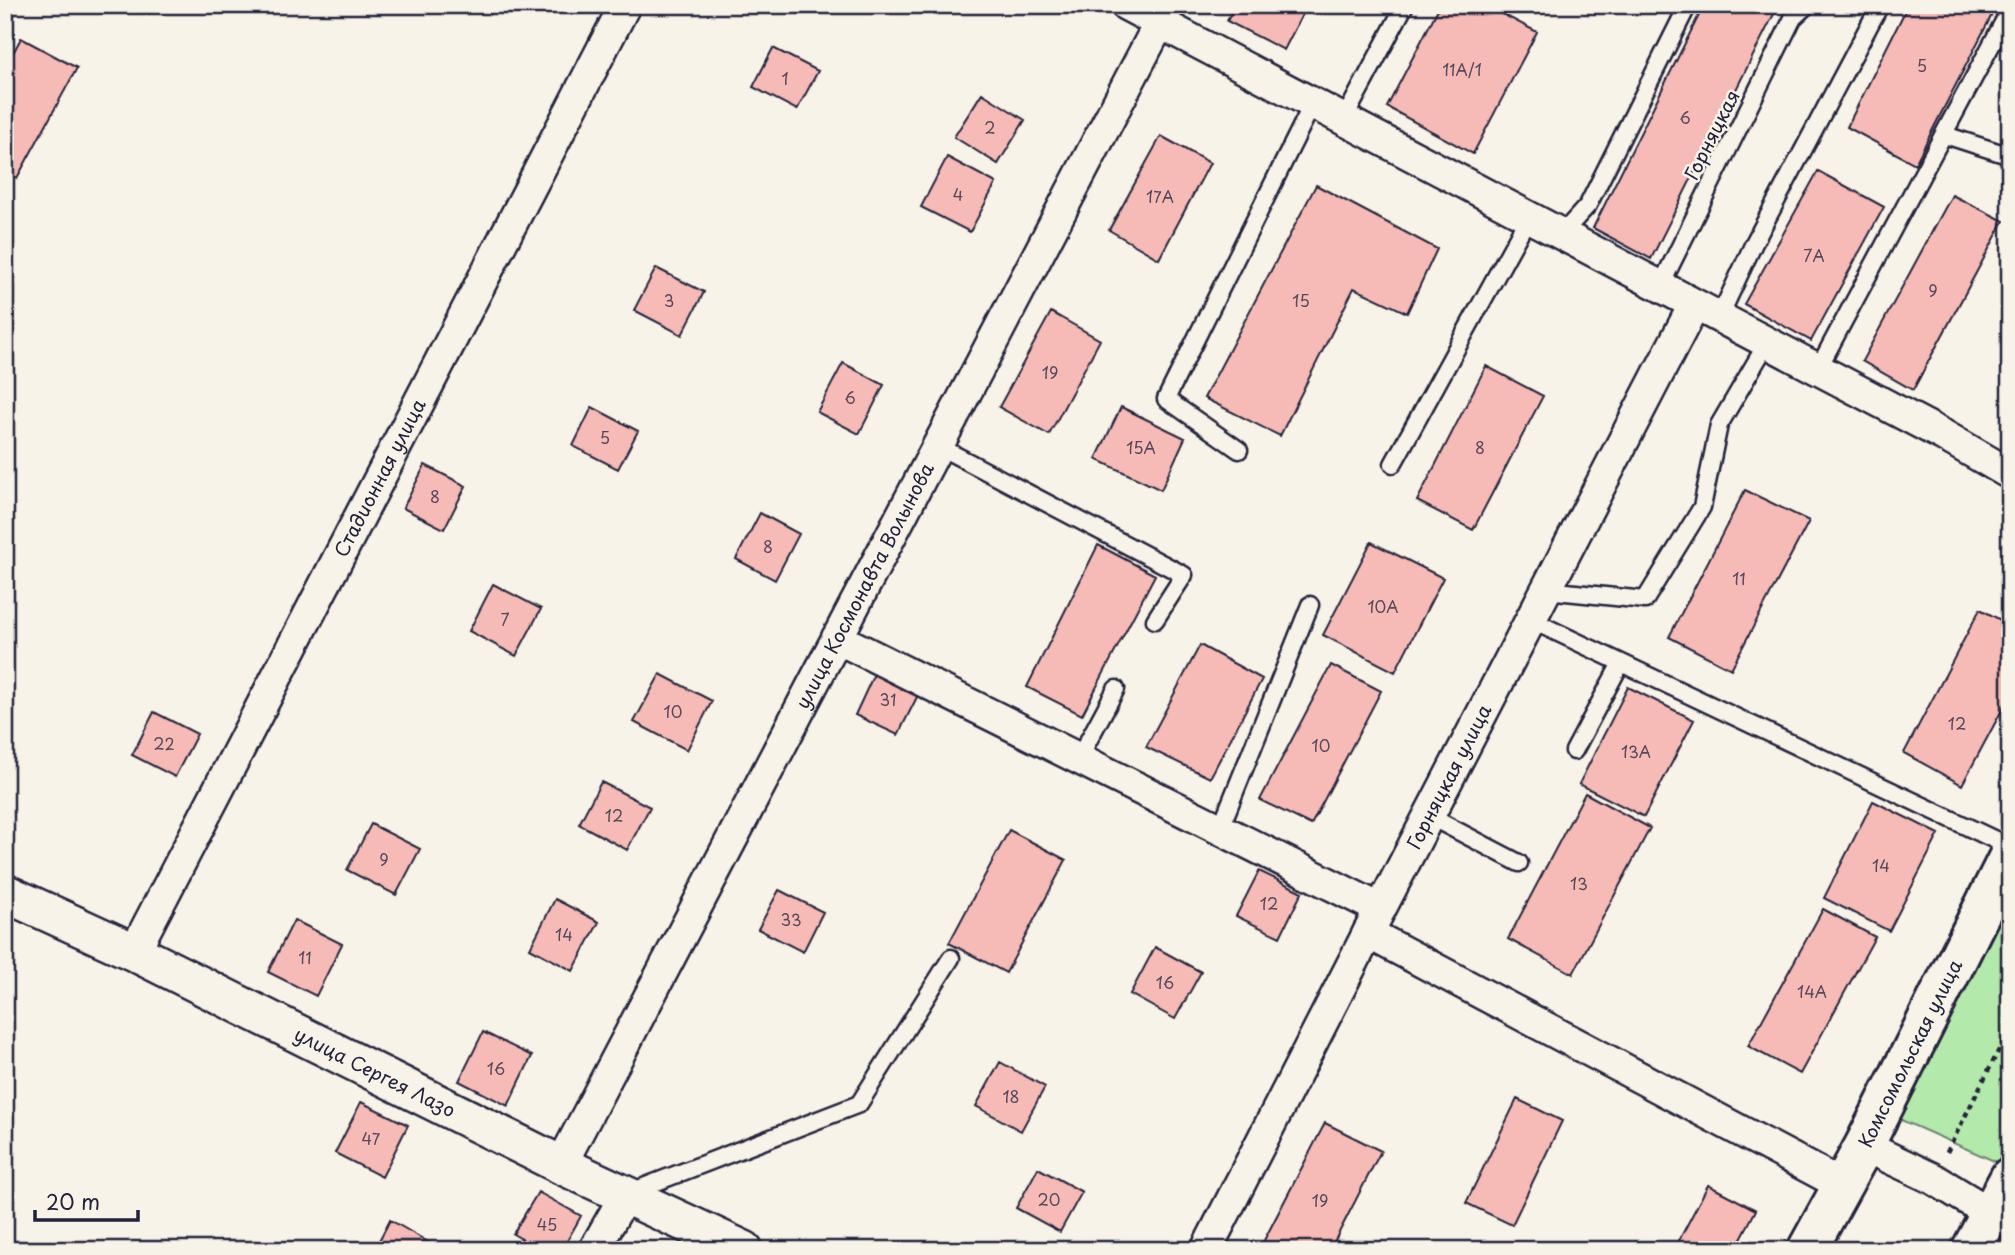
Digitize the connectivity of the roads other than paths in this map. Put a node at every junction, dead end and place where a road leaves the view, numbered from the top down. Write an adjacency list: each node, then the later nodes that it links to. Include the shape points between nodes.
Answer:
1 (625, 5): 39 (street, Стадионная улица)
2 (1126, 5): 8 (street)
3 (1405, 5): 10 (lane)
4 (1688, 5): 14 (lane, via 1588,205)
5 (1807, 5): 15 (lane, Горняцкая, via 1794,18)
6 (1880, 5): 16 (lane, via 1754,243)
7 (2010, 10): 11 (lane)
8 (1164, 15): 9 (street); 19 (street, улица Космонавта Волынова)
9 (1312, 105): 10 (street); 20 (lane, via 1166,399)
10 (1343, 121): 13 (street)
11 (1945, 135): 12 (lane); 18 (lane)
12 (2010, 156)
13 (1528, 218): 14 (street); 21 (lane)
14 (1561, 235): 15 (street)
15 (1660, 287): 16 (street)
16 (1707, 311): 17 (street); 23 (street, Горняцкая улица)
17 (1768, 343): 18 (street); 23 (lane, via 1719,425 1702,507 1645,600)
18 (1818, 369): 22 (street)
19 (938, 446): 25 (lane, via 1184,575); 27 (street, улица Космонавта Волынова)
20 (1239, 450)
21 (1393, 464)
22 (2010, 474)
23 (1546, 590): 26 (street, Горняцкая улица)
24 (1310, 605): 33 (lane)
25 (1155, 620)
26 (1531, 620): 28 (lane); 32 (street, Горняцкая улица)
27 (837, 638): 31 (street); 42 (street, улица Космонавта Волынова)
28 (1622, 663): 30 (lane); 34 (lane)
29 (1116, 689): 31 (lane)
30 (1574, 751)
31 (1079, 758): 33 (street)
32 (1429, 816): 36 (lane); 38 (street, Горняцкая улица)
33 (1220, 829): 38 (street)
34 (2010, 847)
35 (2010, 855): 41 (main road, Комсомольская улица)
36 (1519, 863)
37 (5, 893): 39 (street, улица Сергея Лазо)
38 (1374, 921): 44 (street); 49 (street, Горняцкая улица)
39 (134, 953): 42 (street, улица Сергея Лазо)
40 (951, 958): 45 (lane, via 859,1104)
41 (1864, 1146): 44 (main road, Комсомольская улица); 46 (street, via 1934,1179)
42 (561, 1165): 45 (street, улица Сергея Лазо)
43 (2010, 1177): 46 (main road)
44 (1842, 1185): 50 (main road, Комсомольская улица)
45 (626, 1194): 47 (street); 48 (street, улица Сергея Лазо)
46 (1990, 1213): 51 (main road)
47 (594, 1250)
48 (744, 1250)
49 (1206, 1250)
50 (1807, 1250)
51 (1971, 1250)

